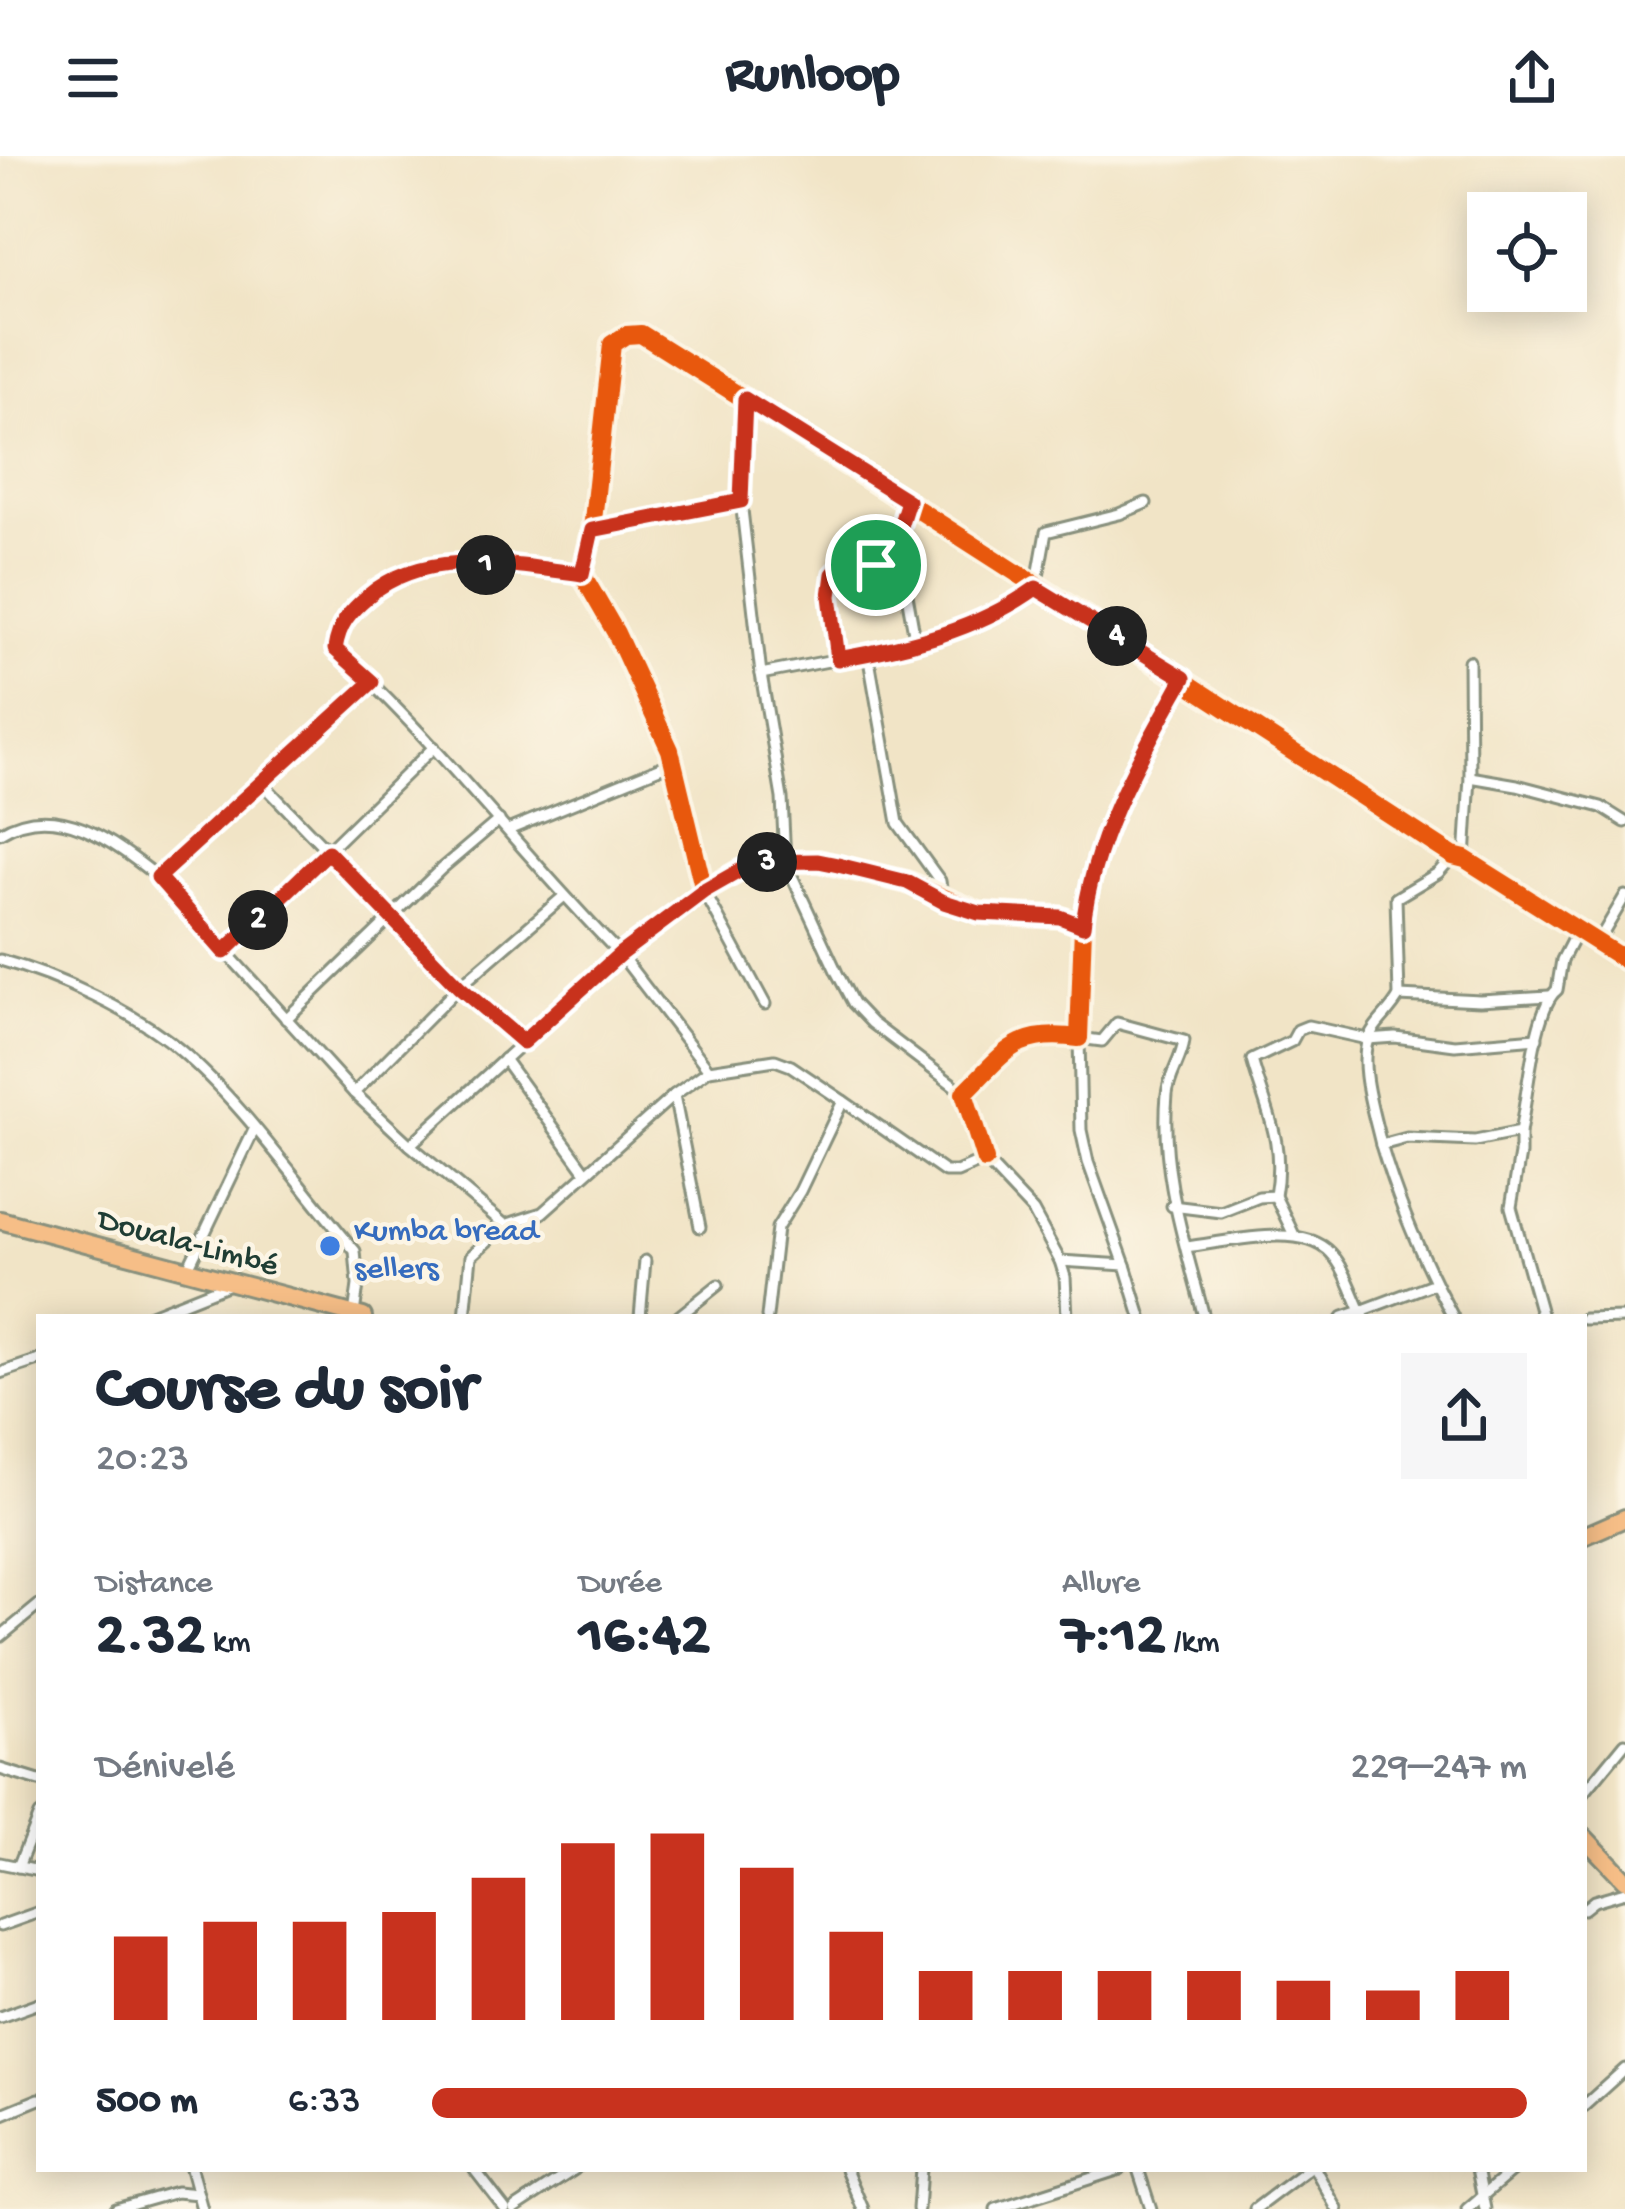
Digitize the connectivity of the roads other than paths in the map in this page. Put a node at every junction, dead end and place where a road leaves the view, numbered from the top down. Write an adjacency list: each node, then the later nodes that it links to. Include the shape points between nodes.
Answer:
1 (745, 399): 2 (street); 3 (street); 5 (street, via 641,334 612,344)
2 (741, 501): 5 (street); 13 (street)
3 (908, 501): 6 (street); 8 (street)
4 (1146, 503): 8 (street, via 1046,532)
5 (592, 530): 7 (street)
6 (901, 562): 9 (street); 11 (street, via 833,574)
7 (582, 574): 15 (street, via 440,564 383,583 344,619 335,649); 17 (street)
8 (1036, 588): 9 (street); 14 (street)
9 (916, 644): 10 (street)
10 (868, 654): 11 (street); 29 (street, via 898,823 937,873 941,887)
11 (838, 659): 13 (street)
12 (1469, 661): 18 (street)
13 (760, 674): 26 (street, via 782,798)
14 (1184, 678): 25 (street); 33 (street, via 1112,817 1088,880)
15 (372, 682): 16 (street); 19 (street)
16 (434, 747): 20 (street); 24 (street)
17 (674, 761): 22 (street); 28 (street)
18 (1470, 777): 21 (street, via 1601,807); 25 (street)
19 (263, 784): 24 (street); 27 (street)
20 (499, 820): 22 (street); 32 (street)
21 (1625, 822)
22 (508, 830): 31 (street)
23 (0, 833): 27 (street, via 25,820 92,830)
24 (328, 852): 32 (street); 36 (street)
25 (1459, 858): 34 (street); 41 (street, via 1396,898)
26 (784, 861): 28 (street, via 747,865); 29 (street, via 838,865); 52 (street, via 854,1004)
27 (158, 877): 36 (street)
28 (704, 891): 37 (street); 43 (street)
29 (930, 893): 33 (street, via 979,913 1060,917)
30 (1625, 896): 35 (street)
31 (563, 897): 37 (street); 40 (street)
32 (390, 918): 40 (street); 44 (street)
33 (1083, 926): 45 (street)
34 (1578, 929): 35 (street); 42 (street)
35 (1598, 942): 39 (street)
36 (224, 952): 44 (street)
37 (620, 954): 48 (street); 50 (street)
38 (0, 960): 55 (street, via 62,982 164,1037)
39 (1625, 960)
40 (459, 987): 48 (street); 51 (street)
41 (1399, 995): 42 (street); 47 (street)
42 (1549, 996): 46 (street)
43 (765, 1004)
44 (286, 1019): 51 (street)
45 (1078, 1038): 52 (street, via 1023,1039); 62 (street, via 1102,1041 1118,1023 1184,1041 1167,1094); 70 (street, via 1088,1162)
46 (1537, 1038): 47 (street, via 1472,1045); 56 (street)
47 (1367, 1039): 58 (street); 61 (street, via 1308,1026 1252,1060 1275,1129)
48 (523, 1042): 49 (street)
49 (504, 1059): 57 (street); 60 (street)
50 (710, 1070): 53 (street); 54 (street, via 776,1060)
51 (354, 1093): 57 (street)
52 (964, 1093): 59 (street)
53 (674, 1095): 60 (street); 65 (street)
54 (843, 1101): 59 (street, via 945,1172); 81 (street, via 777,1228)
55 (254, 1130): 71 (street); 77 (street, via 355,1251)
56 (1520, 1132): 58 (street); 87 (street, via 1511,1207)
57 (410, 1144): 64 (street)
58 (1381, 1145): 73 (street)
59 (985, 1160): 69 (street, via 1033,1211)
60 (586, 1172): 64 (street, via 542,1213)
61 (1275, 1196): 62 (street, via 1221,1212); 66 (street)
62 (1172, 1206): 67 (street)
63 (0, 1220): 71 (highway, Douala-Limbé)
64 (505, 1225): 78 (street, via 470,1256)
65 (700, 1227)
66 (1294, 1235): 67 (street); 85 (street, via 1327,1248)
67 (1186, 1247): 84 (street)
68 (646, 1261): 79 (street)
69 (1060, 1261): 70 (street); 82 (street)
70 (1124, 1265): 83 (street)
71 (187, 1270): 72 (highway, Douala-Limbé)
72 (234, 1282): 75 (street); 76 (highway, Douala-Limbé)
73 (1435, 1283): 85 (street); 86 (street)
74 (718, 1285): 80 (street)
75 (154, 1314)
76 (354, 1314)
77 (358, 1314)
78 (465, 1314)
79 (640, 1314)
80 (682, 1314)
81 (767, 1314)
82 (1067, 1314)
83 (1140, 1314)
84 (1203, 1314)
85 (1363, 1314)
86 (1451, 1314)
87 (1541, 1314)
88 (1587, 1318): 89 (street)
89 (1625, 1318)
90 (36, 1361): 91 (street)
91 (0, 1373)
92 (1625, 1518): 93 (highway)
93 (1587, 1536)
94 (36, 1608): 95 (street)
95 (0, 1637)
96 (1625, 1742): 99 (street)
97 (0, 1769): 98 (street)
98 (36, 1779)
99 (1587, 1789)
100 (36, 1823): 103 (street)
101 (1587, 1841): 105 (highway)
102 (0, 1863): 103 (street)
103 (19, 1867): 104 (street)
104 (36, 1870)
105 (1625, 1880)
106 (1625, 1892): 107 (street)
107 (1587, 1906)
108 (36, 1913): 109 (street)
109 (0, 1926)
110 (36, 2004): 111 (street)
111 (0, 2017)
112 (1625, 2069): 114 (street)
113 (36, 2100): 115 (street)
114 (1587, 2103)
115 (0, 2115)
116 (192, 2172): 127 (street)
117 (570, 2172): 131 (street)
118 (847, 2172): 132 (street)
119 (921, 2172): 133 (street)
120 (1111, 2172): 134 (street)
121 (1139, 2172): 135 (street)
122 (1307, 2172): 136 (street)
123 (1313, 2172): 137 (street)
124 (1478, 2172): 128 (street)
125 (1511, 2172): 128 (street)
126 (478, 2173): 131 (street)
127 (198, 2194): 129 (street); 130 (street)
128 (1484, 2203): 138 (street)
129 (116, 2209)
130 (202, 2209)
131 (510, 2209)
132 (862, 2209)
133 (918, 2209)
134 (996, 2209)
135 (1151, 2209)
136 (1255, 2209)
137 (1337, 2209)
138 (1468, 2209)

